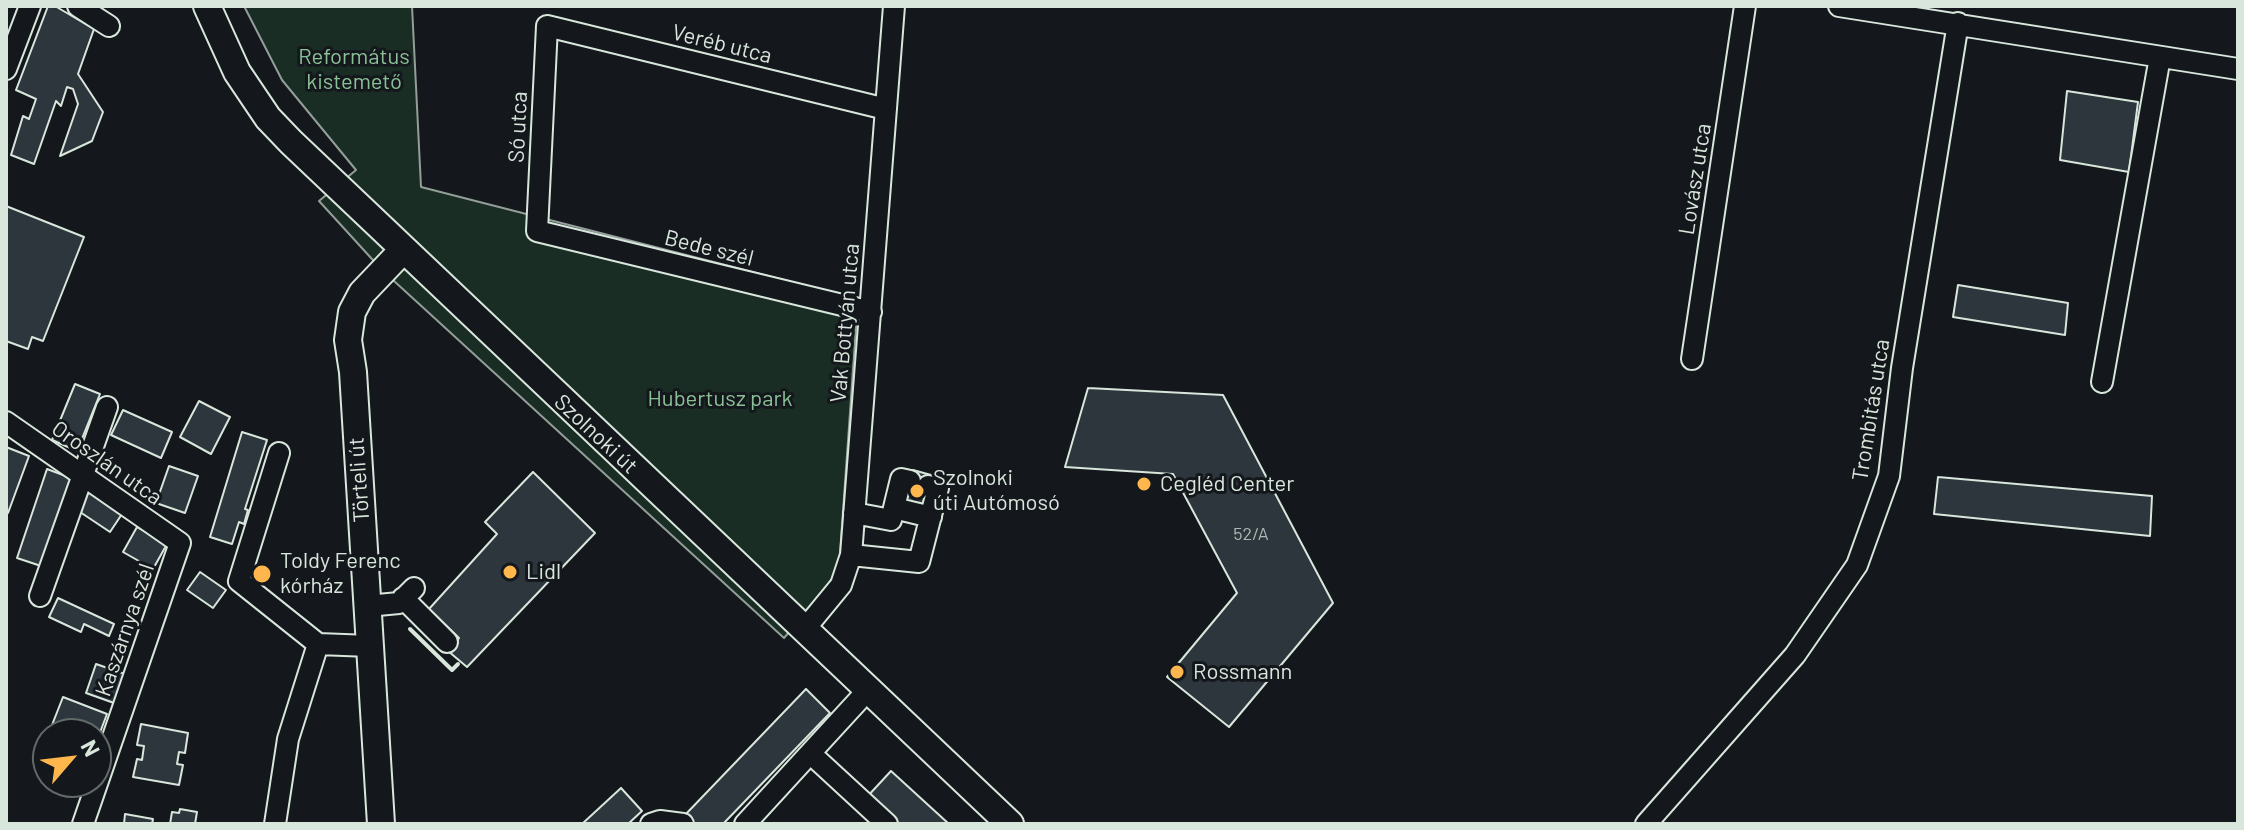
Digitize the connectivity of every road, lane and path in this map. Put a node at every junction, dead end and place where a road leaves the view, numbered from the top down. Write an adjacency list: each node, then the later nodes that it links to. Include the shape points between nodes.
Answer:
1 (30, 6): 12 (street)
2 (78, 6): 9 (street)
3 (894, 6): 14 (street, Vak Bottyán utca)
4 (1745, 6): 18 (street, Lovász utca)
5 (1839, 6): 6 (street)
6 (1919, 12): 8 (street)
7 (210, 13): 16 (main road, Szolnoki út, via 237,72 268,118)
8 (1958, 23): 11 (street); 43 (street, Trombitás utca, via 1889,476 1857,565 1795,655)
9 (109, 26)
10 (547, 26): 14 (street, Veréb utca); 15 (street, Só utca)
11 (2160, 57): 13 (street); 19 (street)
12 (6, 69)
13 (2238, 69)
14 (886, 109): 17 (street, Vak Bottyán utca)
15 (537, 231): 17 (street, Bede szél)
16 (403, 250): 28 (main road, Törteli út, via 362,293 352,312 348,340); 29 (main road, Szolnoki út)
17 (871, 312): 24 (street, Vak Bottyán utca)
18 (1692, 359)
19 (2102, 382)
20 (107, 407): 23 (street)
21 (6, 422): 23 (street, Oroszlán utca)
22 (279, 453): 31 (street, via 239,581)
23 (82, 475): 25 (street, Oroszlán utca); 27 (street)
24 (854, 513): 26 (street, Vak Bottyán utca); 26 (street, via 891,520 916,498 919,562)
25 (180, 543): 35 (street, Kaszárnya szél)
26 (851, 555): 29 (street, Vak Bottyán utca, via 841,585)
27 (40, 596)
28 (367, 606): 30 (street, via 399,603 409,593); 32 (main road, Törteli út)
29 (804, 630): 33 (main road, Szolnoki út)
30 (447, 642)
31 (318, 644): 32 (street); 36 (street, via 288,739)
32 (370, 646): 37 (main road, Törteli út)
33 (868, 690): 34 (street); 42 (main road, Szolnoki út)
34 (811, 754): 40 (street); 41 (street)
35 (83, 824)
36 (275, 824)
37 (381, 824)
38 (651, 824): 39 (street)
39 (683, 824)
40 (745, 824)
41 (887, 824)
42 (1010, 824)
43 (1646, 824)

